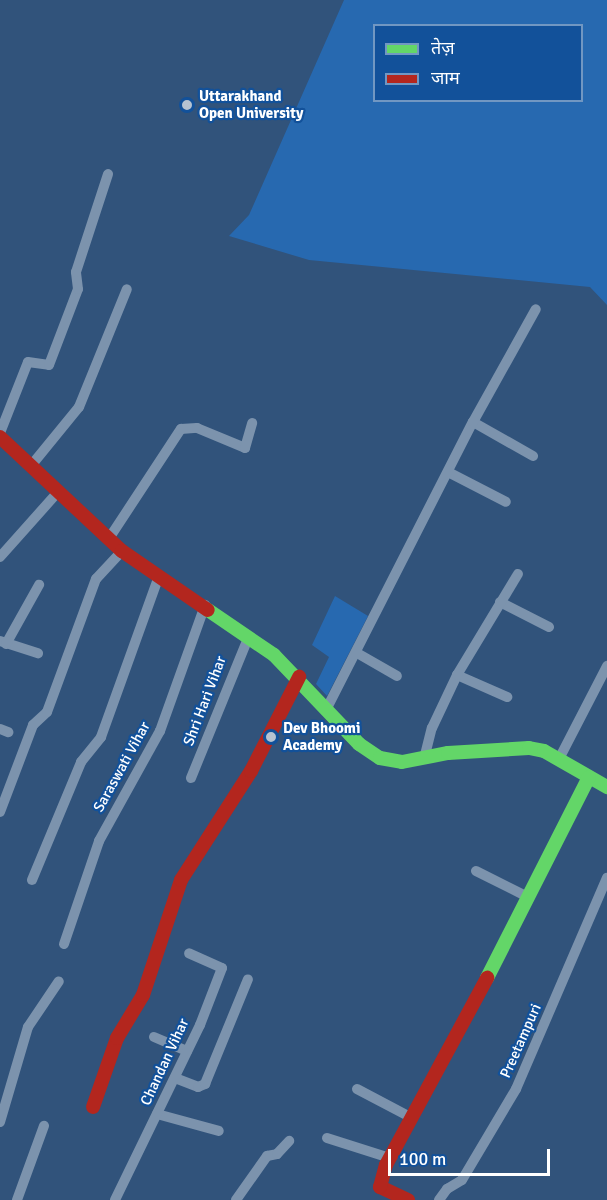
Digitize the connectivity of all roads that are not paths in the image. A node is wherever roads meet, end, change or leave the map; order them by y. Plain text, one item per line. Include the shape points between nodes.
1 (108, 174) dead end
2 (127, 289) dead end
3 (536, 309) dead end
4 (473, 422) junction
5 (252, 423) dead end
6 (0, 435) edge
7 (533, 456) dead end
8 (30, 467) junction
9 (448, 472) junction
10 (57, 493) junction
11 (506, 502) dead end
12 (108, 540) junction
13 (122, 551) junction
14 (0, 557) edge
15 (518, 574) dead end
16 (159, 576) junction
17 (39, 585) dead end
18 (500, 602) junction
19 (205, 605) junction
20 (549, 627) dead end
21 (249, 636) junction
22 (3, 643) edge
23 (38, 653) dead end
24 (357, 653) junction
25 (607, 666) edge
26 (457, 675) junction
27 (397, 676) dead end
28 (299, 677) junction
29 (507, 697) dead end
30 (327, 708) junction
31 (424, 759) junction
32 (559, 759) junction
33 (590, 777) junction
34 (191, 778) dead end
35 (607, 787) edge
36 (0, 812) edge
37 (476, 871) dead end
38 (607, 878) edge
39 (32, 880) dead end
40 (528, 897) junction
41 (64, 944) dead end
42 (189, 953) dead end
43 (248, 979) dead end
44 (58, 981) dead end
45 (154, 1037) dead end
46 (187, 1051) junction
47 (175, 1078) junction
48 (357, 1089) dead end
49 (93, 1107) dead end
50 (157, 1114) junction
51 (412, 1118) junction
52 (0, 1122) edge
53 (44, 1126) dead end
54 (219, 1131) dead end
55 (327, 1138) dead end
56 (289, 1141) dead end
57 (390, 1158) junction
58 (17, 1200) edge
59 (115, 1200) edge
60 (236, 1200) edge
61 (408, 1200) edge
62 (439, 1200) edge

1 - 6 street via 76,272 78,289 48,365 28,362
2 - 8 street via 79,407
3 - 4 street
4 - 7 street
4 - 9 street
5 - 12 street via 245,448 197,428 181,429
6 - 8 street
8 - 10 street
9 - 11 street
9 - 24 street
10 - 12 street
10 - 14 street
12 - 13 street
13 - 16 street
13 - 36 street via 96,579 47,712 33,725
15 - 18 street
16 - 19 street
16 - 39 street via 101,737 81,762
17 - 22 street
18 - 20 street
18 - 26 street
19 - 21 street
19 - 41 street, Saraswati Vihar via 160,731 99,841
21 - 28 street
21 - 34 street, Shri Hari Vihar
22 - 23 street
24 - 27 street
24 - 30 street
25 - 32 street
26 - 29 street
26 - 31 street via 432,728
28 - 30 street
28 - 49 street via 251,771 181,880 143,995 117,1038
30 - 31 street via 359,744 380,758 402,762
31 - 32 street via 448,753 529,748
32 - 33 street
33 - 35 street
33 - 40 street
37 - 40 street
38 - 62 street, Preetampuri via 516,1089 462,1180 447,1189
40 - 51 street
42 - 46 street, Chandan Vihar via 222,968
43 - 47 street via 206,1084 198,1087
44 - 52 street via 28,1027
45 - 46 street
46 - 47 street, Chandan Vihar
47 - 50 street, Chandan Vihar
48 - 51 street
50 - 54 street
50 - 59 street, Chandan Vihar
51 - 57 street
53 - 58 street
55 - 57 street
56 - 60 street via 277,1154 267,1156
57 - 61 street via 380,1187

